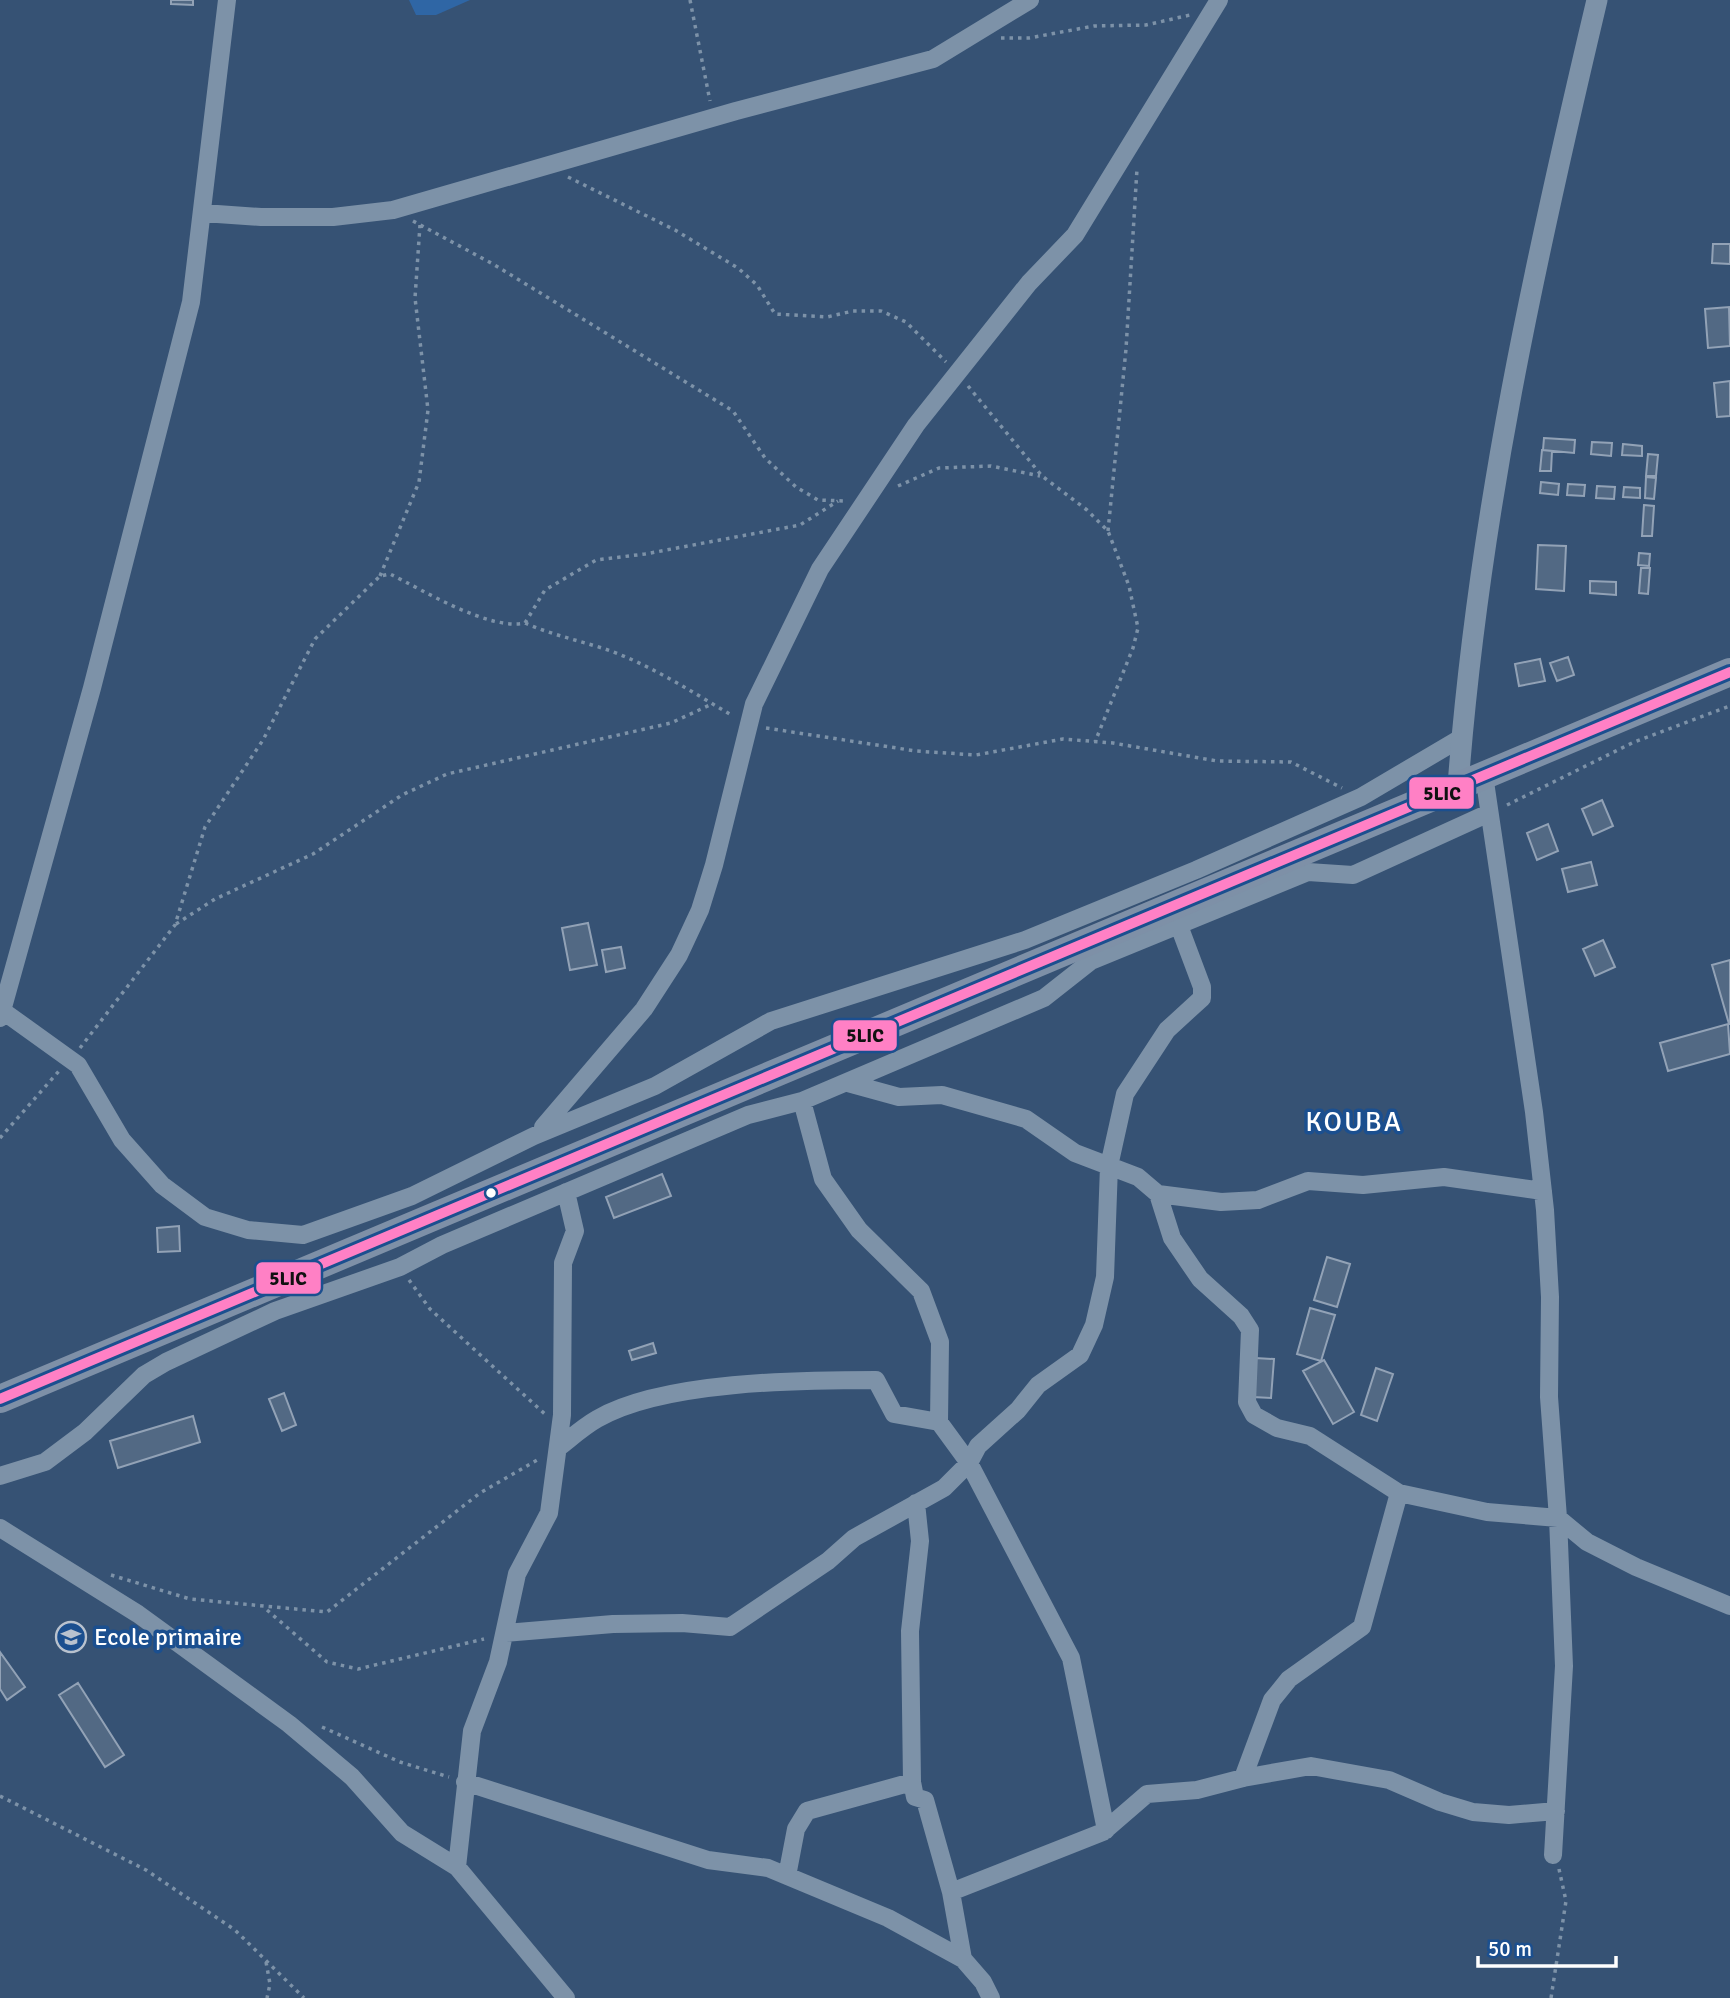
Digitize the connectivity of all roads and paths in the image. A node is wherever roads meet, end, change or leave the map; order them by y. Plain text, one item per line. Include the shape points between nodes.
1 (228, 0) edge
2 (690, 0) edge
3 (1030, 0) edge
4 (1597, 0) edge
5 (1218, 4) edge
6 (969, 38) junction
7 (713, 117) junction
8 (1140, 157) dead end
9 (393, 210) junction
10 (203, 213) junction
11 (421, 225) junction
12 (1042, 476) dead end
13 (838, 501) junction
14 (864, 502) junction
15 (1108, 531) dead end
16 (380, 576) junction
17 (525, 623) junction
18 (1730, 672) edge
19 (712, 704) junction
20 (1730, 706) edge
21 (748, 725) junction
22 (1461, 738) junction
23 (1484, 775) junction
24 (1458, 786) junction
25 (1361, 797) junction
26 (1489, 813) junction
27 (1176, 916) junction
28 (175, 925) junction
29 (1, 1012) edge
30 (70, 1059) junction
31 (848, 1083) junction
32 (802, 1101) junction
33 (534, 1136) junction
34 (0, 1138) edge
35 (1110, 1166) junction
36 (1543, 1191) junction
37 (566, 1192) junction
38 (1158, 1194) junction
39 (400, 1267) junction
40 (0, 1399) edge
41 (939, 1422) junction
42 (560, 1429) junction
43 (558, 1448) junction
44 (969, 1463) junction
45 (0, 1476) edge
46 (1399, 1493) junction
47 (916, 1503) junction
48 (1558, 1518) junction
49 (0, 1528) edge
50 (100, 1572) dead end
51 (1730, 1606) edge
52 (266, 1608) junction
53 (506, 1633) junction
54 (312, 1722) dead end
55 (1243, 1778) junction
56 (465, 1782) junction
57 (912, 1782) junction
58 (0, 1796) edge
59 (1556, 1811) junction
60 (1106, 1830) junction
61 (1553, 1855) joint
62 (457, 1867) junction
63 (787, 1876) junction
64 (950, 1892) junction
65 (963, 1959) junction
66 (266, 1960) junction
67 (267, 1998) edge
68 (304, 1998) edge
69 (566, 1998) edge
70 (991, 1998) edge
71 (1551, 1998) edge

1 - 10 street
2 - 7 path
3 - 6 street
4 - 22 street via 1501,434
5 - 6 path via 1146,25 1094,26 1029,38
5 - 14 street via 1075,234 1029,283 925,415
6 - 7 street via 933,59
7 - 9 street
8 - 15 path
9 - 10 street via 333,217
9 - 11 path
10 - 29 street via 190,308 92,688
11 - 13 path via 733,411 765,458 796,487 818,500
11 - 16 path via 415,298 428,410 419,482
12 - 14 path via 991,466 939,468
13 - 14 path
13 - 17 path via 800,525 596,560 545,590
14 - 21 street via 820,569
16 - 17 path via 390,574 466,610 513,626
16 - 28 path via 315,639 263,740 205,827
17 - 19 path via 604,649
18 - 23 highway
19 - 21 path
19 - 28 path via 671,723 447,774 402,795 313,854 215,900
20 - 26 path via 1634,742
21 - 25 path via 976,755 1063,739 1217,761 1292,762
21 - 33 street via 704,899 679,955 644,1009 557,1115
22 - 24 street
22 - 25 street
23 - 24 highway
23 - 26 street
24 - 27 highway
25 - 33 street via 1025,940 772,1021 655,1086
26 - 27 street via 1353,874 1308,872
26 - 36 street
27 - 31 street via 1091,961 1044,998
27 - 35 street via 1202,998 1167,1030 1125,1094
27 - 40 highway
28 - 30 path
29 - 30 street
30 - 33 street via 122,1140 162,1185 205,1217 248,1230 303,1235 412,1196
30 - 34 path
31 - 32 street
31 - 35 street via 899,1097 942,1095 1026,1119 1075,1153
32 - 37 street via 748,1115
32 - 41 street via 823,1179 859,1230 921,1291 940,1342
35 - 38 street via 1138,1177
35 - 44 street via 1105,1278 1094,1325 1080,1355 1038,1385 978,1446
36 - 38 street via 1444,1177 1363,1185 1308,1181 1258,1200 1221,1202
36 - 48 street
37 - 39 street
37 - 42 street via 575,1231 563,1263
38 - 46 street via 1172,1238 1200,1279 1250,1330 1247,1402 1254,1415 1277,1428 1310,1436
39 - 42 path via 430,1309
39 - 45 street via 275,1311 166,1362 45,1462
41 - 43 street via 894,1414 876,1380 808,1380 708,1389 646,1401 598,1418
41 - 44 street
42 - 43 street
43 - 52 path via 480,1493 327,1612
43 - 53 street via 549,1513 510,1593
44 - 47 street via 944,1488
44 - 60 street via 1071,1658
46 - 48 street via 1487,1512
46 - 55 street via 1362,1627 1289,1679 1272,1700
47 - 53 street via 854,1538 730,1627 613,1624
47 - 57 street via 920,1541 910,1630
48 - 51 street via 1587,1542
48 - 59 street via 1564,1666
49 - 62 street via 138,1614 289,1724 352,1777 401,1833
50 - 52 path via 190,1599
52 - 53 path via 327,1662 358,1669
53 - 56 street via 472,1731
54 - 56 path via 400,1762
55 - 59 street via 1311,1766 1389,1780 1474,1812
55 - 60 street via 1197,1790 1147,1794
56 - 62 street
56 - 63 street via 708,1860 768,1868
57 - 63 street via 807,1811 796,1829
57 - 64 street via 915,1797 925,1800
58 - 66 path via 146,1870 235,1930
59 - 61 street
60 - 64 street
61 - 71 path via 1564,1881 1566,1901
62 - 69 street
63 - 65 street via 888,1917
64 - 65 street
65 - 70 street
66 - 67 path
66 - 68 path

